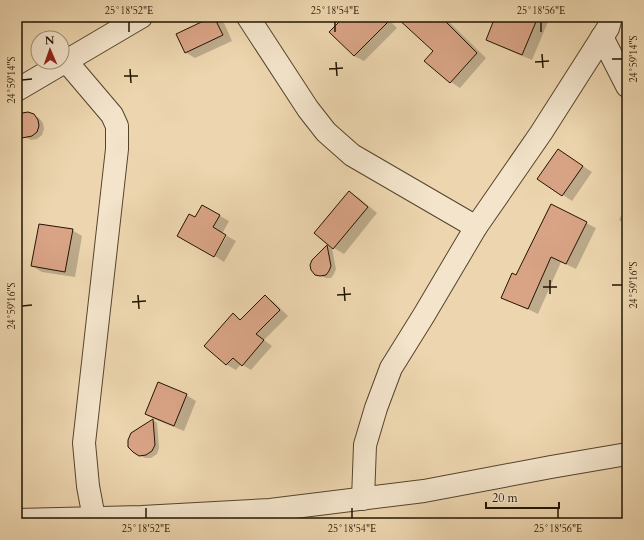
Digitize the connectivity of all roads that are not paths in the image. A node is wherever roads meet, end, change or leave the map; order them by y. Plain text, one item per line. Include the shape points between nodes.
1 (141, 17) edge
2 (248, 17) edge
3 (611, 17) edge
4 (602, 37) junction
5 (70, 60) edge
6 (70, 66) edge
7 (53, 70) edge
8 (627, 86) edge
9 (17, 90) edge
10 (476, 227) junction
11 (627, 454) edge
12 (363, 499) junction
13 (94, 518) junction
14 (17, 520) edge
15 (141, 520) edge

1 - 5 street
2 - 10 street via 326,132 352,155
3 - 4 street
4 - 8 street
4 - 10 street
6 - 13 street via 112,115 117,126 118,149 84,443
7 - 9 street
10 - 12 street via 391,368 365,445
11 - 12 street via 424,491
12 - 15 street via 270,510
13 - 14 street
13 - 15 street

